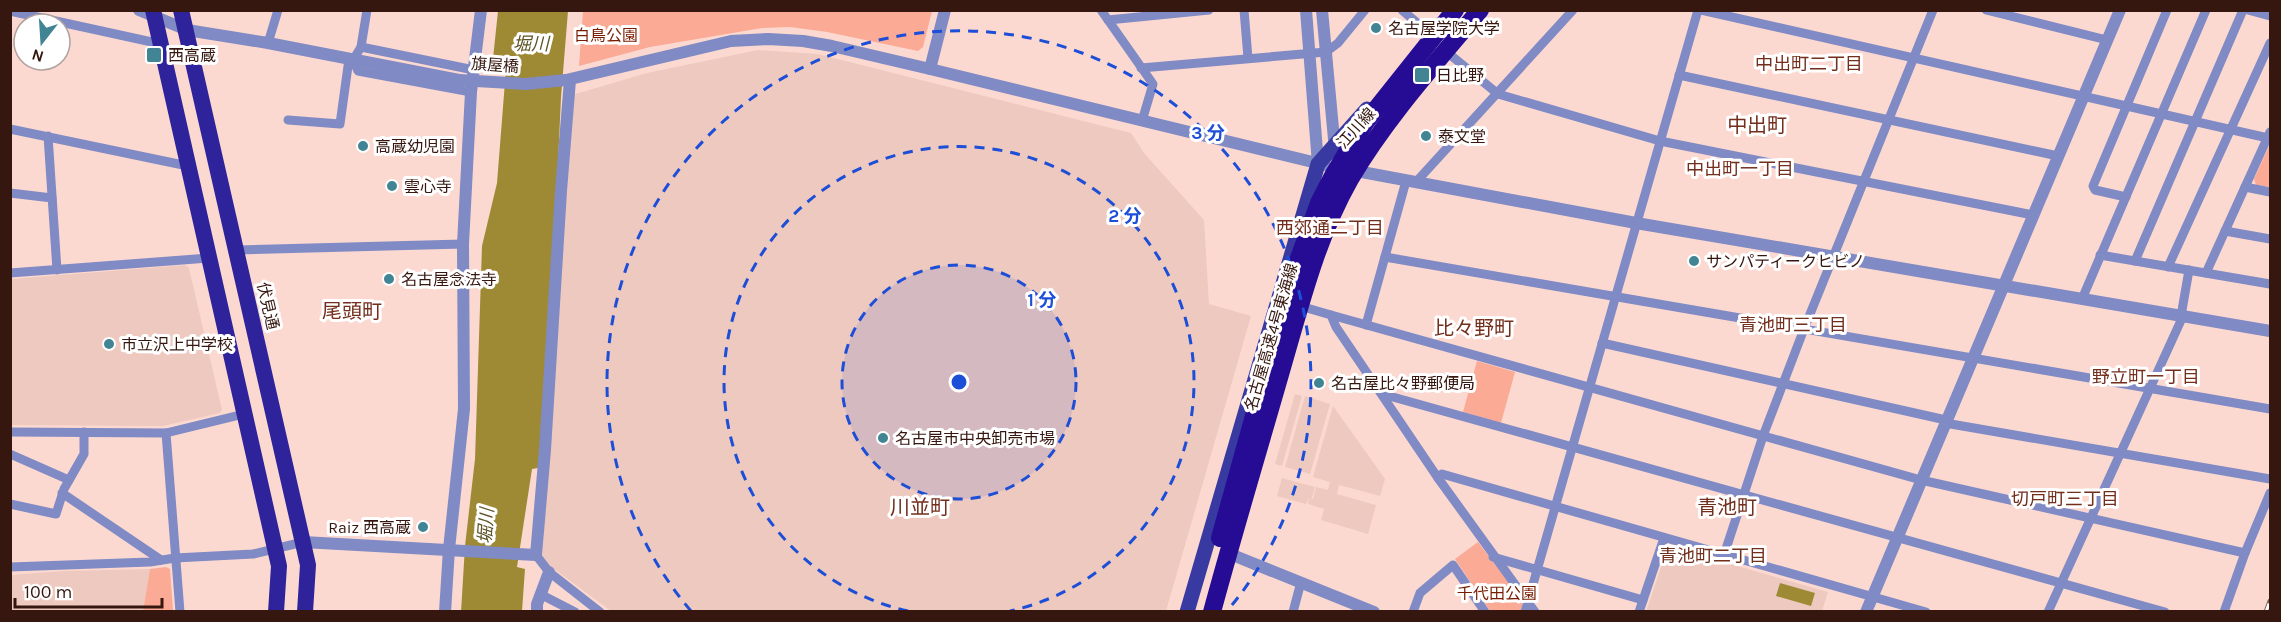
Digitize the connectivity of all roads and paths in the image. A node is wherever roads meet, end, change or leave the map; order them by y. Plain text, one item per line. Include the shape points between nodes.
1 (182, 10) edge
2 (278, 10) edge
3 (367, 10) edge
4 (481, 10) edge
5 (945, 10) edge
6 (1101, 10) edge
7 (1209, 10) edge
8 (1244, 10) edge
9 (1306, 10) edge
10 (1322, 10) edge
11 (1365, 10) edge
12 (1402, 10) edge
13 (1453, 10) edge
14 (1480, 10) edge
15 (1485, 10) edge
16 (1573, 10) edge
17 (1700, 10) edge
18 (1933, 10) edge
19 (1986, 10) edge
20 (2120, 10) edge
21 (2168, 10) edge
22 (2206, 10) edge
23 (2243, 10) edge
24 (2248, 10) edge
25 (10, 12) edge
26 (149, 12) edge
27 (2271, 16) edge
28 (1108, 20) junction
29 (187, 30) junction
30 (1430, 34) junction
31 (2108, 40) junction
32 (268, 43) junction
33 (2271, 43) edge
34 (160, 44) junction
35 (361, 47) junction
36 (1326, 52) junction
37 (1310, 53) junction
38 (1448, 53) junction
39 (1248, 58) junction
40 (1913, 59) junction
41 (353, 63) junction
42 (1141, 68) junction
43 (474, 69) junction
44 (930, 69) junction
45 (1679, 75) junction
46 (568, 80) junction
47 (471, 92) junction
48 (1498, 94) junction
49 (2083, 98) junction
50 (2126, 107) junction
51 (2161, 115) junction
52 (288, 120) dead end
53 (1888, 120) junction
54 (1142, 121) junction
55 (2195, 122) junction
56 (10, 129) edge
57 (2230, 130) junction
58 (2269, 135) edge
59 (48, 136) junction
60 (1660, 141) junction
61 (1334, 147) junction
62 (2058, 156) junction
63 (1318, 164) junction
64 (188, 166) junction
65 (1343, 169) junction
66 (1411, 182) junction
67 (1862, 182) junction
68 (2246, 187) junction
69 (2271, 192) edge
70 (10, 193) edge
71 (2126, 196) junction
72 (52, 198) junction
73 (2033, 214) junction
74 (1636, 223) junction
75 (2225, 231) junction
76 (2271, 239) edge
77 (463, 244) junction
78 (237, 250) junction
79 (2100, 255) junction
80 (1832, 256) junction
81 (1385, 257) junction
82 (209, 258) junction
83 (2135, 261) junction
84 (2168, 267) junction
85 (57, 270) junction
86 (2189, 270) junction
87 (10, 273) edge
88 (2206, 273) junction
89 (2271, 284) edge
90 (2003, 286) junction
91 (1616, 297) junction
92 (2082, 299) junction
93 (1300, 306) junction
94 (1331, 315) junction
95 (2182, 316) junction
96 (1366, 325) junction
97 (1804, 329) junction
98 (2271, 331) edge
99 (1602, 343) junction
100 (1972, 358) junction
101 (1783, 383) junction
102 (1590, 387) junction
103 (2150, 389) junction
104 (1382, 394) junction
105 (2271, 409) edge
106 (244, 414) junction
107 (1946, 421) junction
108 (10, 432) edge
109 (84, 432) junction
110 (166, 432) junction
111 (1763, 436) junction
112 (1573, 447) junction
113 (2121, 452) junction
114 (10, 454) edge
115 (1438, 478) junction
116 (2271, 479) edge
117 (69, 480) junction
118 (1921, 480) junction
119 (62, 493) junction
120 (2271, 493) edge
121 (1744, 495) junction
122 (10, 504) edge
123 (1556, 508) junction
124 (2091, 518) junction
125 (1664, 538) junction
126 (1897, 538) junction
127 (303, 542) junction
128 (275, 549) junction
129 (453, 549) junction
130 (2245, 553) junction
131 (534, 555) junction
132 (1235, 555) junction
133 (1724, 555) junction
134 (1493, 557) junction
135 (175, 558) junction
136 (161, 560) junction
137 (10, 567) edge
138 (1538, 571) junction
139 (549, 572) junction
140 (1301, 582) junction
141 (2061, 584) junction
142 (540, 594) junction
143 (1872, 597) junction
144 (1643, 600) junction
145 (1527, 607) edge
146 (180, 612) edge
147 (276, 612) edge
148 (305, 612) edge
149 (445, 612) edge
150 (537, 612) edge
151 (575, 612) edge
152 (600, 612) edge
153 (1187, 612) edge
154 (1199, 612) edge
155 (1212, 612) edge
156 (1219, 612) edge
157 (1293, 612) edge
158 (1374, 612) edge
159 (1413, 612) edge
160 (1485, 612) edge
161 (1535, 612) edge
162 (1639, 612) edge
163 (1866, 612) edge
164 (1926, 612) edge
165 (2048, 612) edge
166 (2165, 612) edge
167 (2224, 612) edge

1 - 29 highway, 伏見通
2 - 32 street
3 - 35 street
4 - 43 street
5 - 44 street
6 - 28 street
7 - 28 street
8 - 39 street
9 - 37 street
10 - 36 street
11 - 36 street
12 - 30 street
13 - 30 main road, 江川線
13 - 154 highway, 名古屋高速4号東海線, bridge via 1365,123 1319,203 1294,272
14 - 155 highway, 名古屋高速4号東海線, bridge via 1386,124 1334,210 1308,276
15 - 38 main road, 江川線
16 - 48 street
17 - 40 street
17 - 45 street
18 - 40 street
19 - 31 street
20 - 31 street
21 - 50 street
22 - 51 street
23 - 55 street
24 - 27 street
25 - 34 street
26 - 29 street, 旗屋橋
26 - 34 highway
28 - 42 street
29 - 32 street, 旗屋橋
29 - 78 highway, 伏見通
30 - 61 main road, 江川線
31 - 49 street
32 - 41 street, 旗屋橋
33 - 57 street
34 - 64 highway
35 - 41 street
35 - 43 street
36 - 37 street
36 - 61 street
37 - 39 street
37 - 63 street
38 - 48 street
38 - 65 main road, 江川線
39 - 42 street
40 - 49 street
40 - 53 street
41 - 46 street, 旗屋橋, bridge via 459,80 526,84
41 - 47 street
41 - 52 street via 340,124
42 - 54 street via 1153,84
43 - 47 street
44 - 46 street, 旗屋橋 via 832,46 768,39 699,47
44 - 54 street, 旗屋橋
45 - 53 street
45 - 60 street
46 - 131 street via 545,450
47 - 77 street
48 - 60 street
48 - 66 street
49 - 50 street
49 - 62 street
50 - 51 street
50 - 71 street via 2093,186 2095,190
51 - 55 street
51 - 71 street
53 - 62 street
53 - 67 street
54 - 63 street, 旗屋橋
55 - 57 street
55 - 83 street
56 - 59 street
57 - 58 street
57 - 84 street
58 - 68 street
59 - 64 street
59 - 72 street
60 - 67 street
60 - 74 street
61 - 63 main road, 江川線
61 - 65 street
62 - 73 street
63 - 65 street, 旗屋橋
63 - 153 main road, 江川線
64 - 82 highway
65 - 66 street, 旗屋橋
65 - 93 main road, 江川線
66 - 74 street, 旗屋橋
66 - 81 street
67 - 73 street
67 - 80 street
68 - 69 street
68 - 75 street
70 - 72 street
71 - 79 street
72 - 85 street
73 - 90 street
74 - 80 street, 旗屋橋
74 - 91 street
75 - 76 street
75 - 88 street
77 - 78 street
77 - 129 street via 464,409
78 - 127 highway, 伏見通
79 - 83 street
79 - 92 street
80 - 90 street, 旗屋橋
80 - 97 street
81 - 91 street
81 - 96 street
82 - 85 street
82 - 106 highway
83 - 84 street
84 - 86 street
85 - 87 street
86 - 88 street
86 - 95 street
88 - 89 street
90 - 92 street, 旗屋橋
90 - 100 street
91 - 97 street
91 - 99 street
92 - 95 street, 旗屋橋
93 - 94 street
93 - 132 main road, 江川線
94 - 96 street
94 - 104 street
95 - 98 street, 旗屋橋
95 - 103 street
96 - 102 street
97 - 100 street
97 - 101 street
99 - 101 street
99 - 102 street
100 - 103 street
100 - 107 street
101 - 107 street
101 - 111 street
102 - 111 street
102 - 112 street
103 - 105 street
103 - 113 street
104 - 112 street
104 - 115 street
106 - 110 street
106 - 128 highway
107 - 113 street
107 - 118 street
108 - 109 street
109 - 110 street
109 - 117 street via 84,454
110 - 135 street
111 - 118 street
111 - 121 street
112 - 121 street
112 - 123 street
113 - 116 street
113 - 124 street
114 - 117 street
115 - 123 street via 1442,474
115 - 134 street
117 - 119 street
118 - 124 street
118 - 126 street
119 - 122 street via 56,514
119 - 136 street
120 - 130 street
121 - 126 street
121 - 133 street
123 - 125 street
123 - 138 street
124 - 130 street
124 - 141 street
125 - 133 street
125 - 144 street
126 - 141 street
126 - 143 street
127 - 128 street
127 - 129 street
127 - 148 highway, 伏見通 via 308,565
128 - 135 street via 253,554
128 - 147 highway via 279,566
129 - 131 street
129 - 149 street
130 - 167 street
131 - 139 street
132 - 140 street
132 - 156 main road, 江川線
133 - 143 street
134 - 138 street
134 - 145 street
135 - 136 street
135 - 146 street
136 - 137 street
138 - 144 street
138 - 145 street
139 - 142 street
139 - 152 street
140 - 157 street
140 - 158 street
141 - 165 street
141 - 166 street
142 - 150 street
142 - 151 street
143 - 163 street
143 - 164 street
144 - 162 street
145 - 161 street
159 - 160 street via 1420,593 1454,565

